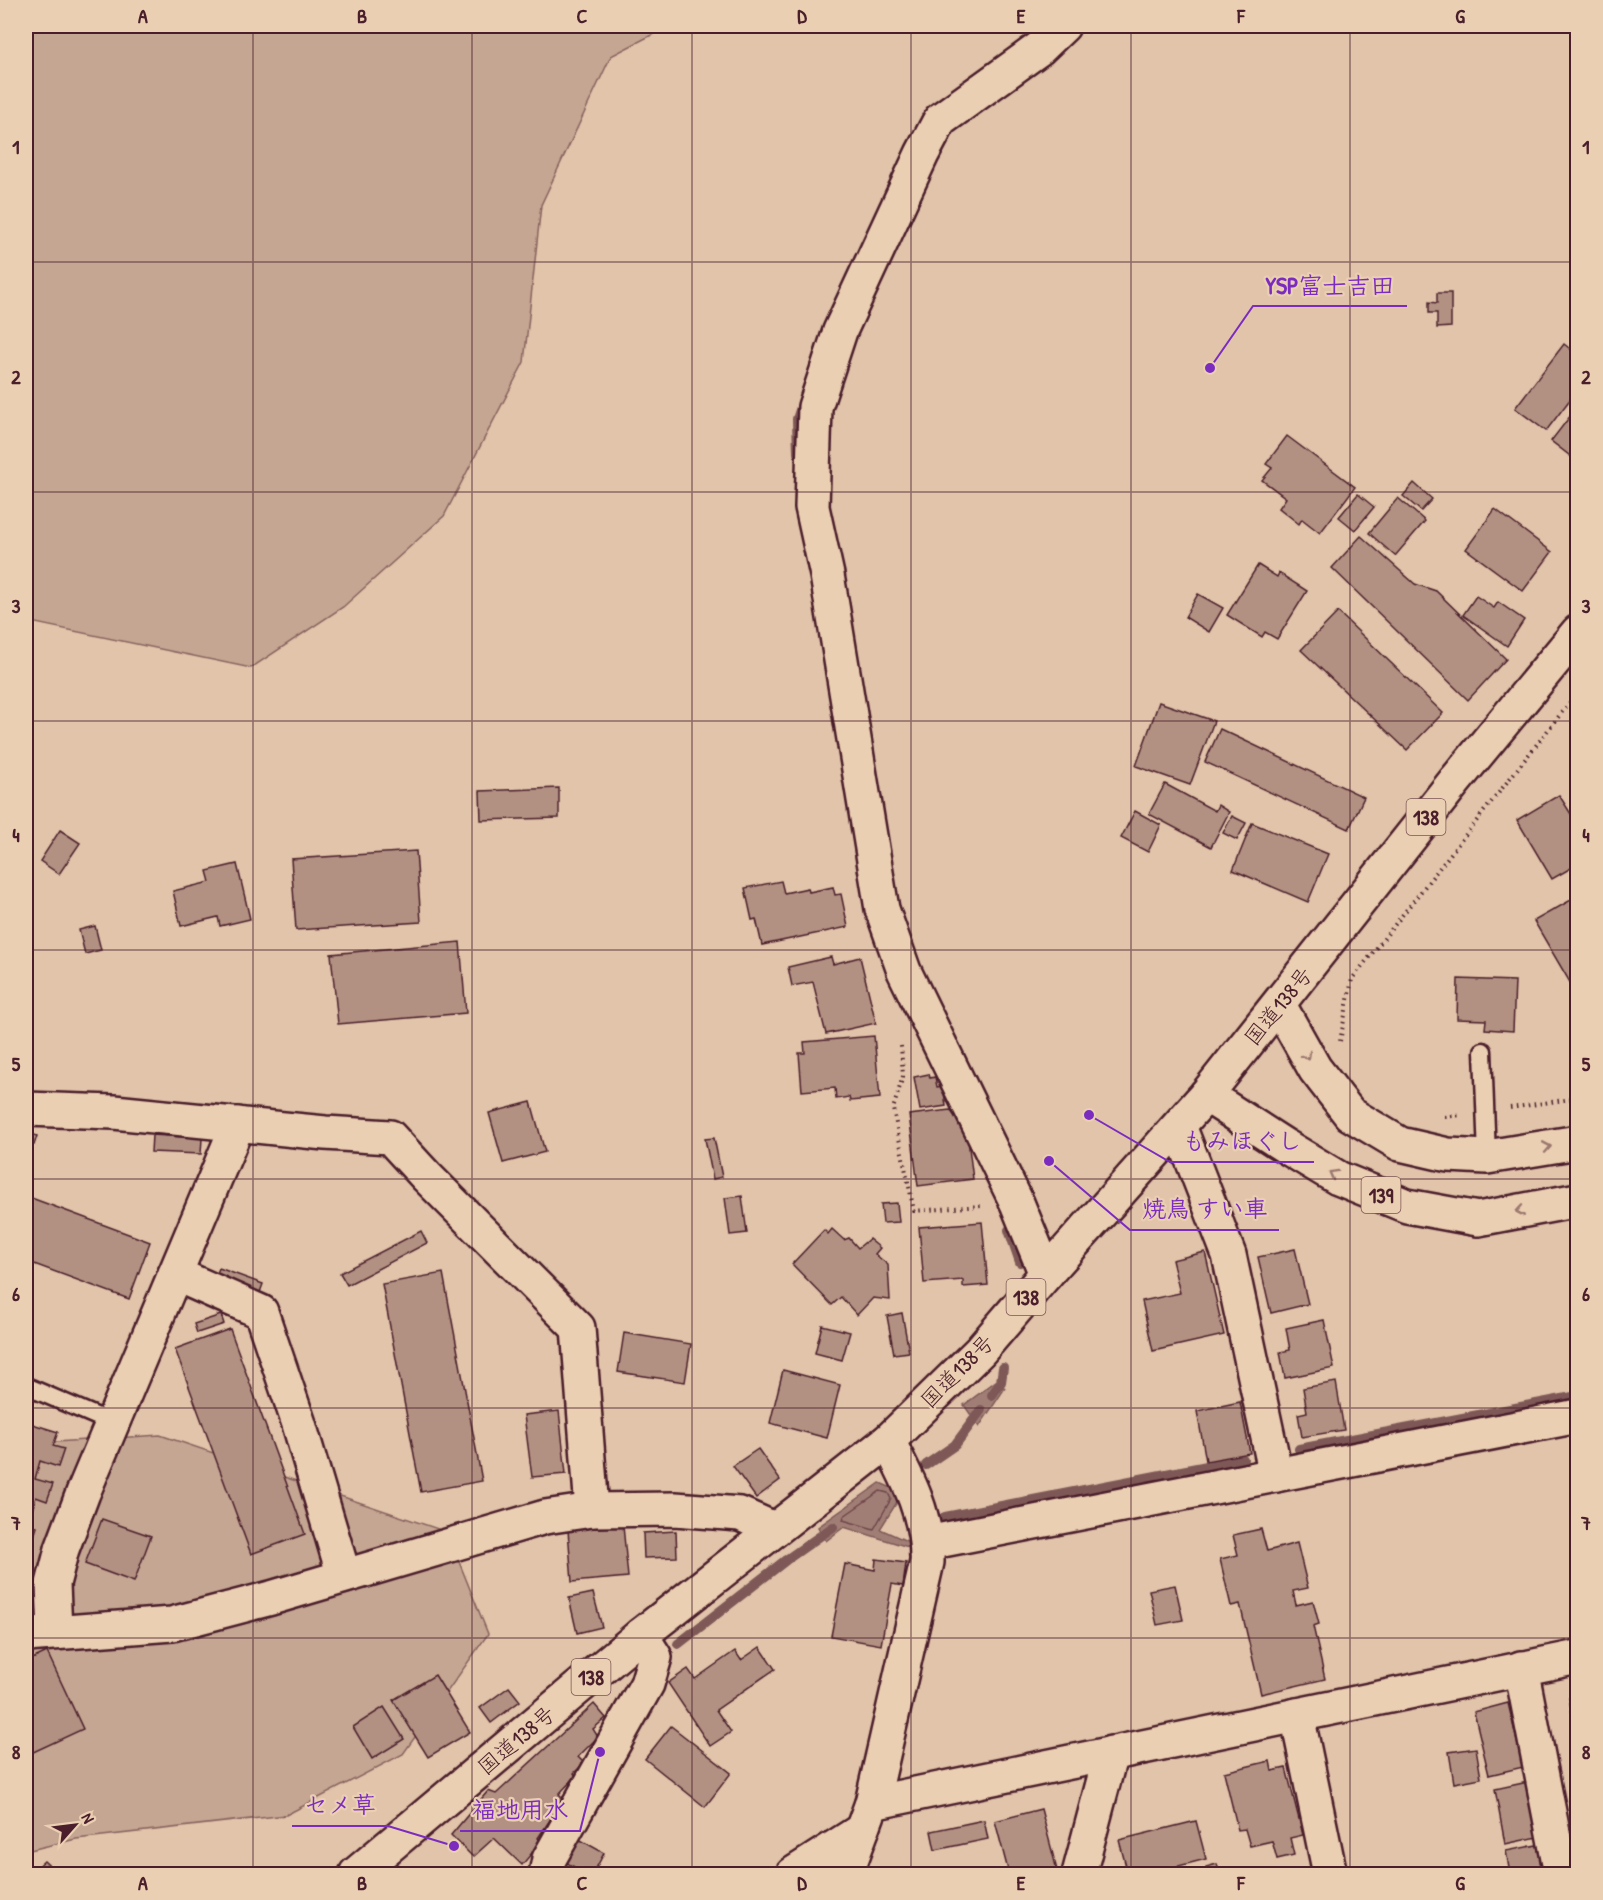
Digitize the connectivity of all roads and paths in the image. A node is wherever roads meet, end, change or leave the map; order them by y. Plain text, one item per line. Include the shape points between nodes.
1 (1063, 26) edge
2 (1578, 633) edge
3 (1578, 692) edge
4 (1279, 1005) junction
5 (900, 1043) dead end
6 (1339, 1049) dead end
7 (1483, 1051) dead end
8 (1206, 1095) junction
9 (1578, 1098) edge
10 (26, 1109) edge
11 (1485, 1111) junction
12 (1444, 1117) dead end
13 (237, 1125) junction
14 (1179, 1126) junction
15 (1578, 1142) edge
16 (1487, 1157) junction
17 (1578, 1200) edge
18 (1017, 1203) junction
19 (175, 1274) junction
20 (1046, 1274) junction
21 (26, 1386) edge
22 (1578, 1416) edge
23 (112, 1423) junction
24 (888, 1441) junction
25 (1275, 1475) junction
26 (592, 1510) junction
27 (774, 1529) junction
28 (927, 1543) junction
29 (344, 1576) junction
30 (40, 1633) edge
31 (641, 1635) junction
32 (1578, 1657) edge
33 (1521, 1668) junction
34 (1297, 1715) junction
35 (1111, 1753) junction
36 (867, 1816) junction
37 (356, 1875) edge
38 (546, 1875) edge
39 (793, 1875) edge
40 (846, 1875) edge
41 (1079, 1875) edge
42 (1330, 1875) edge
43 (1561, 1875) edge

1 - 18 main road via 1040,48 940,120 840,330 815,407 812,507 827,575 882,909 904,971
2 - 4 main road, 国道138号 / 138 via 1455,781
3 - 6 path via 1352,979
4 - 8 main road, 国道138号 / 138
4 -> 16 main road, 139 via 1315,1069 1350,1113 1400,1144 1448,1155
5 - 18 path via 903,1077 893,1109 914,1211
7 - 11 lane
8 - 14 main road, 国道138号 / 138
17 -> 8 main road, 139 via 1478,1219 1407,1206 1338,1178
9 - 11 path
10 - 13 main road via 114,1112
11 - 12 path
11 - 16 lane
13 - 19 main road
13 - 26 main road via 390,1137 578,1328
14 - 20 main road, 国道138号 / 138
14 - 25 main road via 1229,1255
16 -> 15 main road, 139
18 - 20 main road
19 - 23 main road
19 - 29 main road via 261,1312
20 - 24 main road, 国道138号 / 138 via 980,1350
21 - 23 lane
22 - 25 main road
23 - 30 main road via 62,1549
24 - 27 main road, 国道138号 / 138
24 - 28 main road via 913,1490
25 - 28 main road
26 - 27 main road via 675,1509 740,1514
26 - 29 main road via 545,1517
27 - 31 main road, 国道138号 / 138
28 - 36 main road via 927,1562
29 - 30 main road via 172,1624
31 - 37 main road, 国道138号 / 138
31 - 38 main road via 655,1657 647,1684 549,1859
32 - 33 main road
33 - 34 main road
33 - 43 main road
34 - 35 main road
34 - 42 main road
35 - 36 main road
35 - 41 main road
36 - 39 main road
36 - 40 main road

